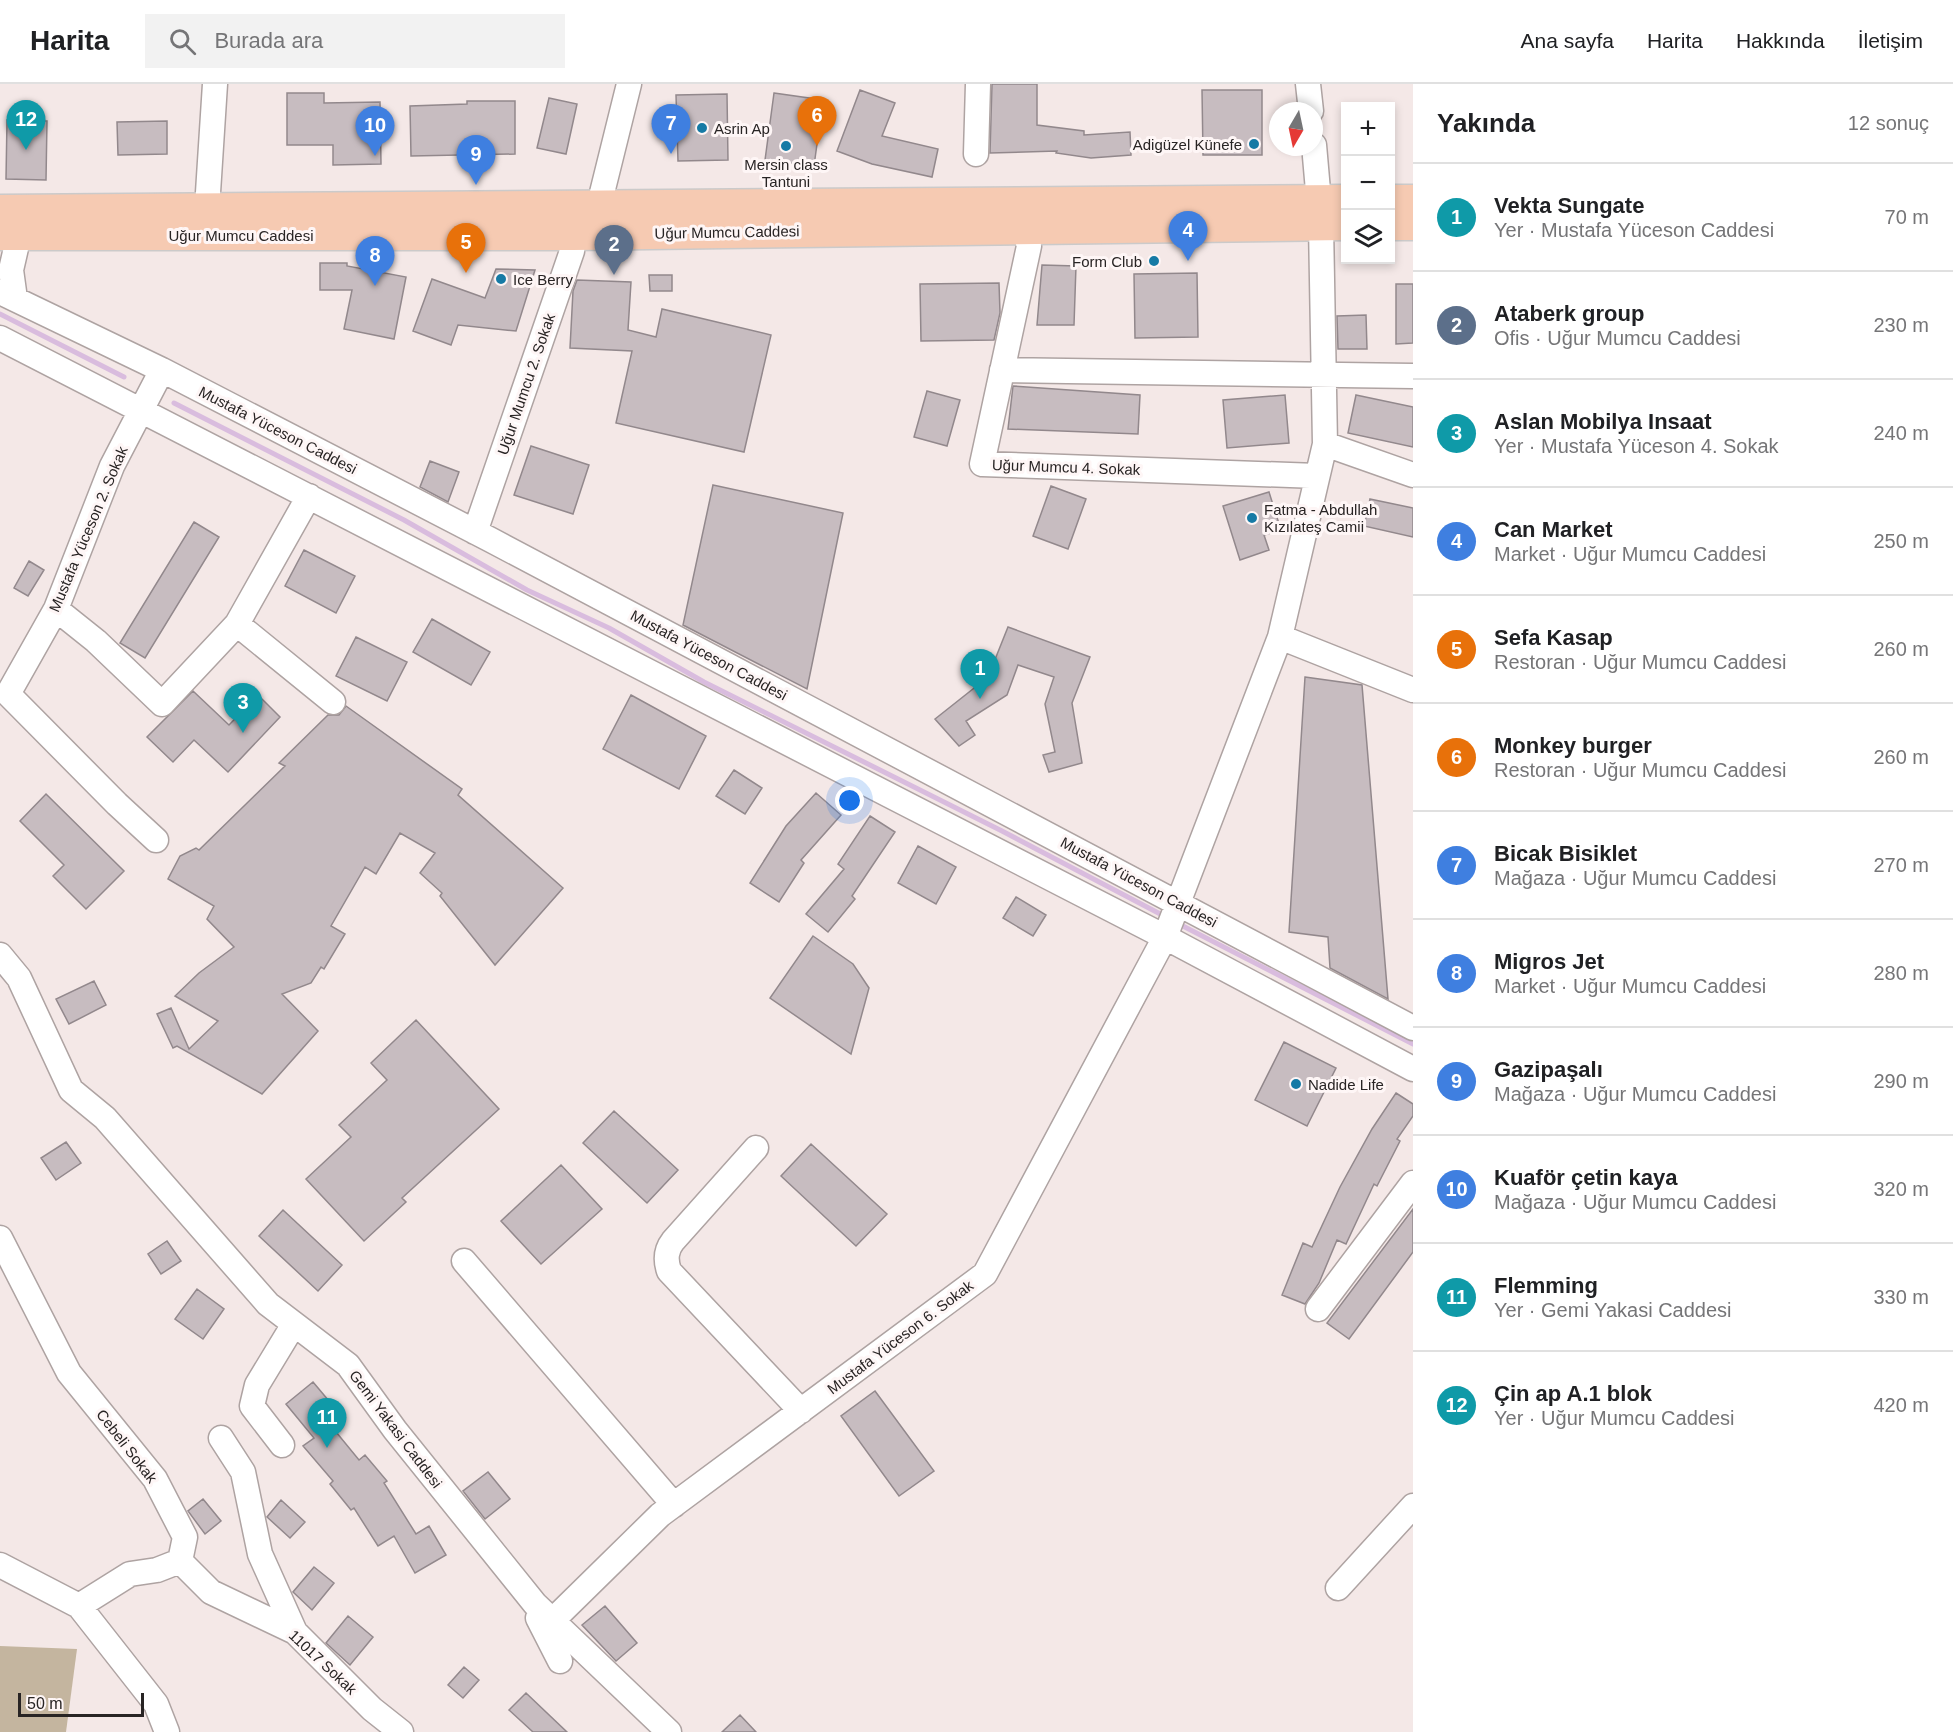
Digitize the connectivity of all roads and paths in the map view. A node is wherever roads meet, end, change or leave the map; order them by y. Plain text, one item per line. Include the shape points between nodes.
1 (215, 84) edge
2 (629, 84) edge
3 (978, 84) edge
4 (1308, 84) edge
5 (1310, 102) edge
6 (976, 154) dead end
7 (1317, 156) edge
8 (1395, 200) edge
9 (1413, 200) edge
10 (599, 206) junction
11 (207, 208) junction
12 (0, 210) edge
13 (1333, 213) edge
14 (1395, 225) edge
15 (1413, 225) edge
16 (1024, 228) junction
17 (574, 235) junction
18 (9, 236) edge
19 (8, 296) edge
20 (0, 338) edge
21 (162, 370) junction
22 (1002, 370) junction
23 (1324, 376) junction
24 (1413, 376) edge
25 (140, 410) junction
26 (1325, 444) junction
27 (1413, 475) edge
28 (1317, 476) junction
29 (309, 496) junction
30 (475, 532) junction
31 (56, 609) junction
32 (237, 624) junction
33 (1280, 637) junction
34 (1413, 690) edge
35 (333, 702) dead end
36 (156, 840) dead end
37 (1171, 920) junction
38 (0, 955) edge
39 (1413, 1028) edge
40 (1413, 1069) edge
41 (756, 1148) dead end
42 (1413, 1183) edge
43 (0, 1238) edge
44 (464, 1261) dead end
45 (1318, 1309) dead end
46 (294, 1324) junction
47 (801, 1411) junction
48 (221, 1438) dead end
49 (282, 1445) dead end
50 (674, 1504) junction
51 (1413, 1506) edge
52 (180, 1561) junction
53 (3, 1572) edge
54 (1338, 1588) dead end
55 (535, 1604) junction
56 (79, 1606) junction
57 (551, 1622) junction
58 (295, 1632) junction
59 (560, 1661) dead end
60 (167, 1732) edge
61 (401, 1732) edge
62 (669, 1732) edge

1 - 11 street
2 - 10 street
3 - 6 street
4 - 5 street
7 - 13 street, Mustafa Yüceson 6. Sokak
8 - 9 main road
10 - 11 main road, Uğur Mumcu Caddesi
10 - 13 main road, Uğur Mumcu Caddesi
11 - 12 main road, Uğur Mumcu Caddesi
13 - 16 main road, Uğur Mumcu Caddesi
13 - 23 street, Mustafa Yüceson 6. Sokak
14 - 15 main road
16 - 17 main road, Uğur Mumcu Caddesi
16 - 22 street, Uğur Mumcu 4. Sokak via 1029,246
17 - 18 main road, Uğur Mumcu Caddesi
17 - 30 street, Uğur Mumcu 2. Sokak
18 - 19 street
19 - 21 street, Mustafa Yüceson Caddesi
20 - 25 street, Mustafa Yüceson Caddesi
21 - 25 street, Mustafa Yüceson 2. Sokak
21 - 30 street, Mustafa Yüceson Caddesi
22 - 23 street
22 - 28 street, Uğur Mumcu 4. Sokak via 982,464
23 - 24 street
23 - 26 street, Mustafa Yüceson 6. Sokak
25 - 29 street, Mustafa Yüceson Caddesi
25 - 31 street, Mustafa Yüceson 2. Sokak via 112,466
26 - 27 street
26 - 28 street, Mustafa Yüceson 6. Sokak
28 - 33 street, Mustafa Yüceson 6. Sokak
29 - 32 street
29 - 37 street, Mustafa Yüceson Caddesi
30 - 37 street, Mustafa Yüceson Caddesi
31 - 32 street via 162,704
31 - 36 street, Mustafa Yüceson 2. Sokak via 8,694
32 - 35 street
33 - 34 street
33 - 37 street, Mustafa Yüceson 6. Sokak
37 - 39 street, Mustafa Yüceson Caddesi via 1274,956
37 - 40 street, Mustafa Yüceson Caddesi
37 - 47 street, Mustafa Yüceson 6. Sokak via 985,1274
38 - 46 street, Gemi Yakasi Caddesi via 19,978 71,1090 105,1118 268,1304
41 - 47 street via 673,1241 667,1252 667,1265
42 - 45 street
43 - 52 street, Cebeli Sokak via 69,1373 155,1479 185,1537
44 - 50 street
46 - 49 street via 257,1385 252,1406
46 - 55 street, Gemi Yakasi Caddesi via 348,1365 395,1430
47 - 50 street, Mustafa Yüceson 6. Sokak
48 - 58 street via 243,1472 260,1554
50 - 57 street, Mustafa Yüceson 6. Sokak
51 - 54 street
52 - 56 street via 130,1574
52 - 58 street, 11017 Sokak via 211,1592
53 - 56 street
55 - 57 street, Gemi Yakasi Caddesi
55 - 59 street via 535,1613
56 - 60 street via 156,1704
57 - 62 street, Gemi Yakasi Caddesi
58 - 61 street, 11017 Sokak via 372,1709

